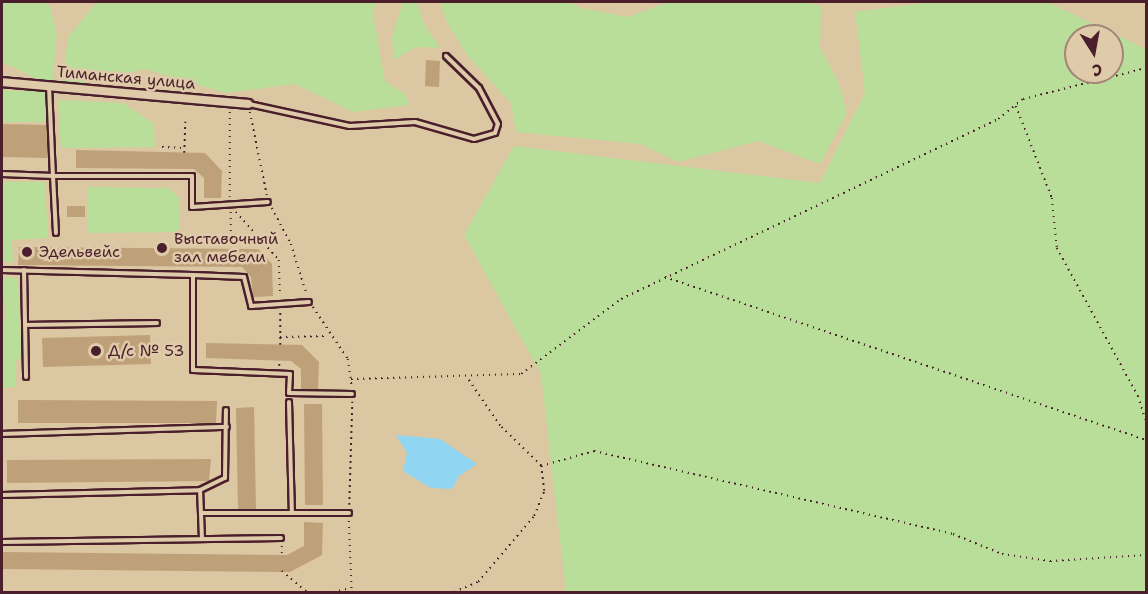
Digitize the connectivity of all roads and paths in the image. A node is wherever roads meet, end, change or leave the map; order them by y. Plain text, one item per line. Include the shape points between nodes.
1 (446, 56) dead end
2 (1146, 68) edge
3 (2, 82) edge
4 (49, 86) junction
5 (248, 104) junction
6 (1015, 105) junction
7 (185, 122) dead end
8 (162, 147) dead end
9 (184, 148) junction
10 (184, 153) dead end
11 (2, 174) edge
12 (53, 176) junction
13 (268, 201) junction
14 (230, 205) junction
15 (56, 233) dead end
16 (231, 242) junction
17 (263, 242) dead end
18 (231, 248) dead end
19 (2, 270) edge
20 (24, 270) junction
21 (193, 276) junction
22 (665, 276) junction
23 (309, 302) junction
24 (281, 304) junction
25 (157, 323) dead end
26 (25, 325) junction
27 (324, 336) dead end
28 (279, 337) junction
29 (279, 345) dead end
30 (26, 377) dead end
31 (467, 377) junction
32 (351, 379) junction
33 (352, 394) junction
34 (289, 402) dead end
35 (226, 410) dead end
36 (1146, 420) edge
37 (227, 427) junction
38 (2, 434) edge
39 (1146, 440) edge
40 (541, 466) junction
41 (200, 490) junction
42 (2, 495) edge
43 (201, 513) junction
44 (292, 513) junction
45 (349, 513) junction
46 (202, 538) junction
47 (282, 538) joint
48 (2, 542) edge
49 (282, 554) dead end
50 (1146, 555) edge
51 (282, 571) dead end
52 (351, 588) junction
53 (307, 592) edge
54 (333, 592) edge
55 (352, 592) edge
56 (454, 592) edge

1 - 5 lane via 479,88 498,124 495,133 474,139 415,122 350,126
2 - 6 path via 1023,99
3 - 4 street, Тиманская улица
4 - 5 street, Тиманская улица
4 - 12 lane
5 - 13 path
6 - 22 path via 998,119
6 - 36 path via 1052,198 1057,248 1138,396
7 - 9 path
8 - 9 path
9 - 10 path
11 - 12 lane
12 - 14 lane via 192,176 192,207
12 - 15 lane
13 - 14 lane
13 - 23 path via 291,244
14 - 16 path
16 - 17 path
16 - 18 path
19 - 20 lane
20 - 21 lane
20 - 26 lane
21 - 24 lane via 244,278 250,306
21 - 33 lane via 193,370 290,374 289,393
22 - 31 path via 621,299 521,374
22 - 39 path
23 - 24 lane
23 - 32 path via 348,359
24 - 28 path
25 - 26 lane
26 - 30 lane
27 - 28 path
28 - 29 path
31 - 32 path
31 - 40 path via 500,426
32 - 33 path
33 - 45 path
34 - 44 lane
35 - 37 lane
37 - 38 lane
37 - 41 lane via 225,478
40 - 50 path via 594,451 953,534 1002,554 1050,561
40 - 56 path via 544,491 534,516 478,582
41 - 42 lane
41 - 43 lane
43 - 44 lane
43 - 46 lane
44 - 45 lane
45 - 52 path
46 - 47 lane
46 - 48 lane
47 - 49 path
51 - 53 path
52 - 54 path
52 - 55 path

